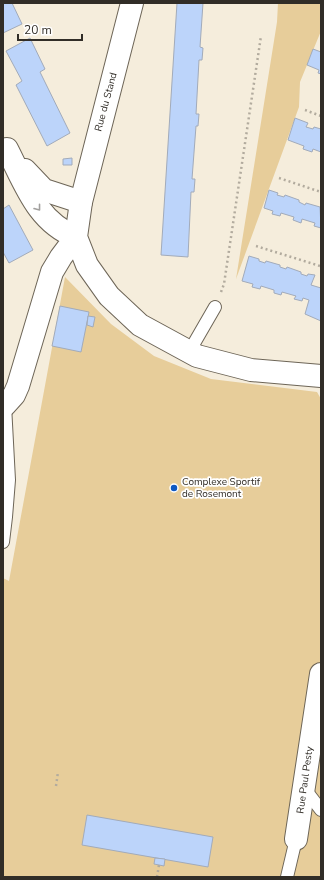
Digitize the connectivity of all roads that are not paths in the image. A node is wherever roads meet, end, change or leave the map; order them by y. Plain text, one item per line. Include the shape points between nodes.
1 (132, 3) edge
2 (5, 145) edge
3 (81, 202) junction
4 (76, 237) junction
5 (215, 307) road end
6 (189, 352) junction
7 (321, 376) edge
8 (4, 401) edge
9 (3, 542) edge
10 (321, 674) edge
11 (304, 788) junction
12 (321, 810) edge
13 (296, 839) joint
14 (287, 877) edge

1 - 3 street, Rue du Stand
2 - 3 street via 44,190
2 -> 4 street via 36,206 53,225
3 - 4 street, Rue du Stand
4 - 6 street via 88,265 109,296 140,325
4 - 8 street via 52,272 18,386 14,395
5 - 6 lane
6 - 7 street via 251,370
8 - 9 lane via 8,480
10 - 11 street, Rue Paul Pesty
11 - 12 lane
11 - 13 street, Rue Paul Pesty
13 - 14 lane

